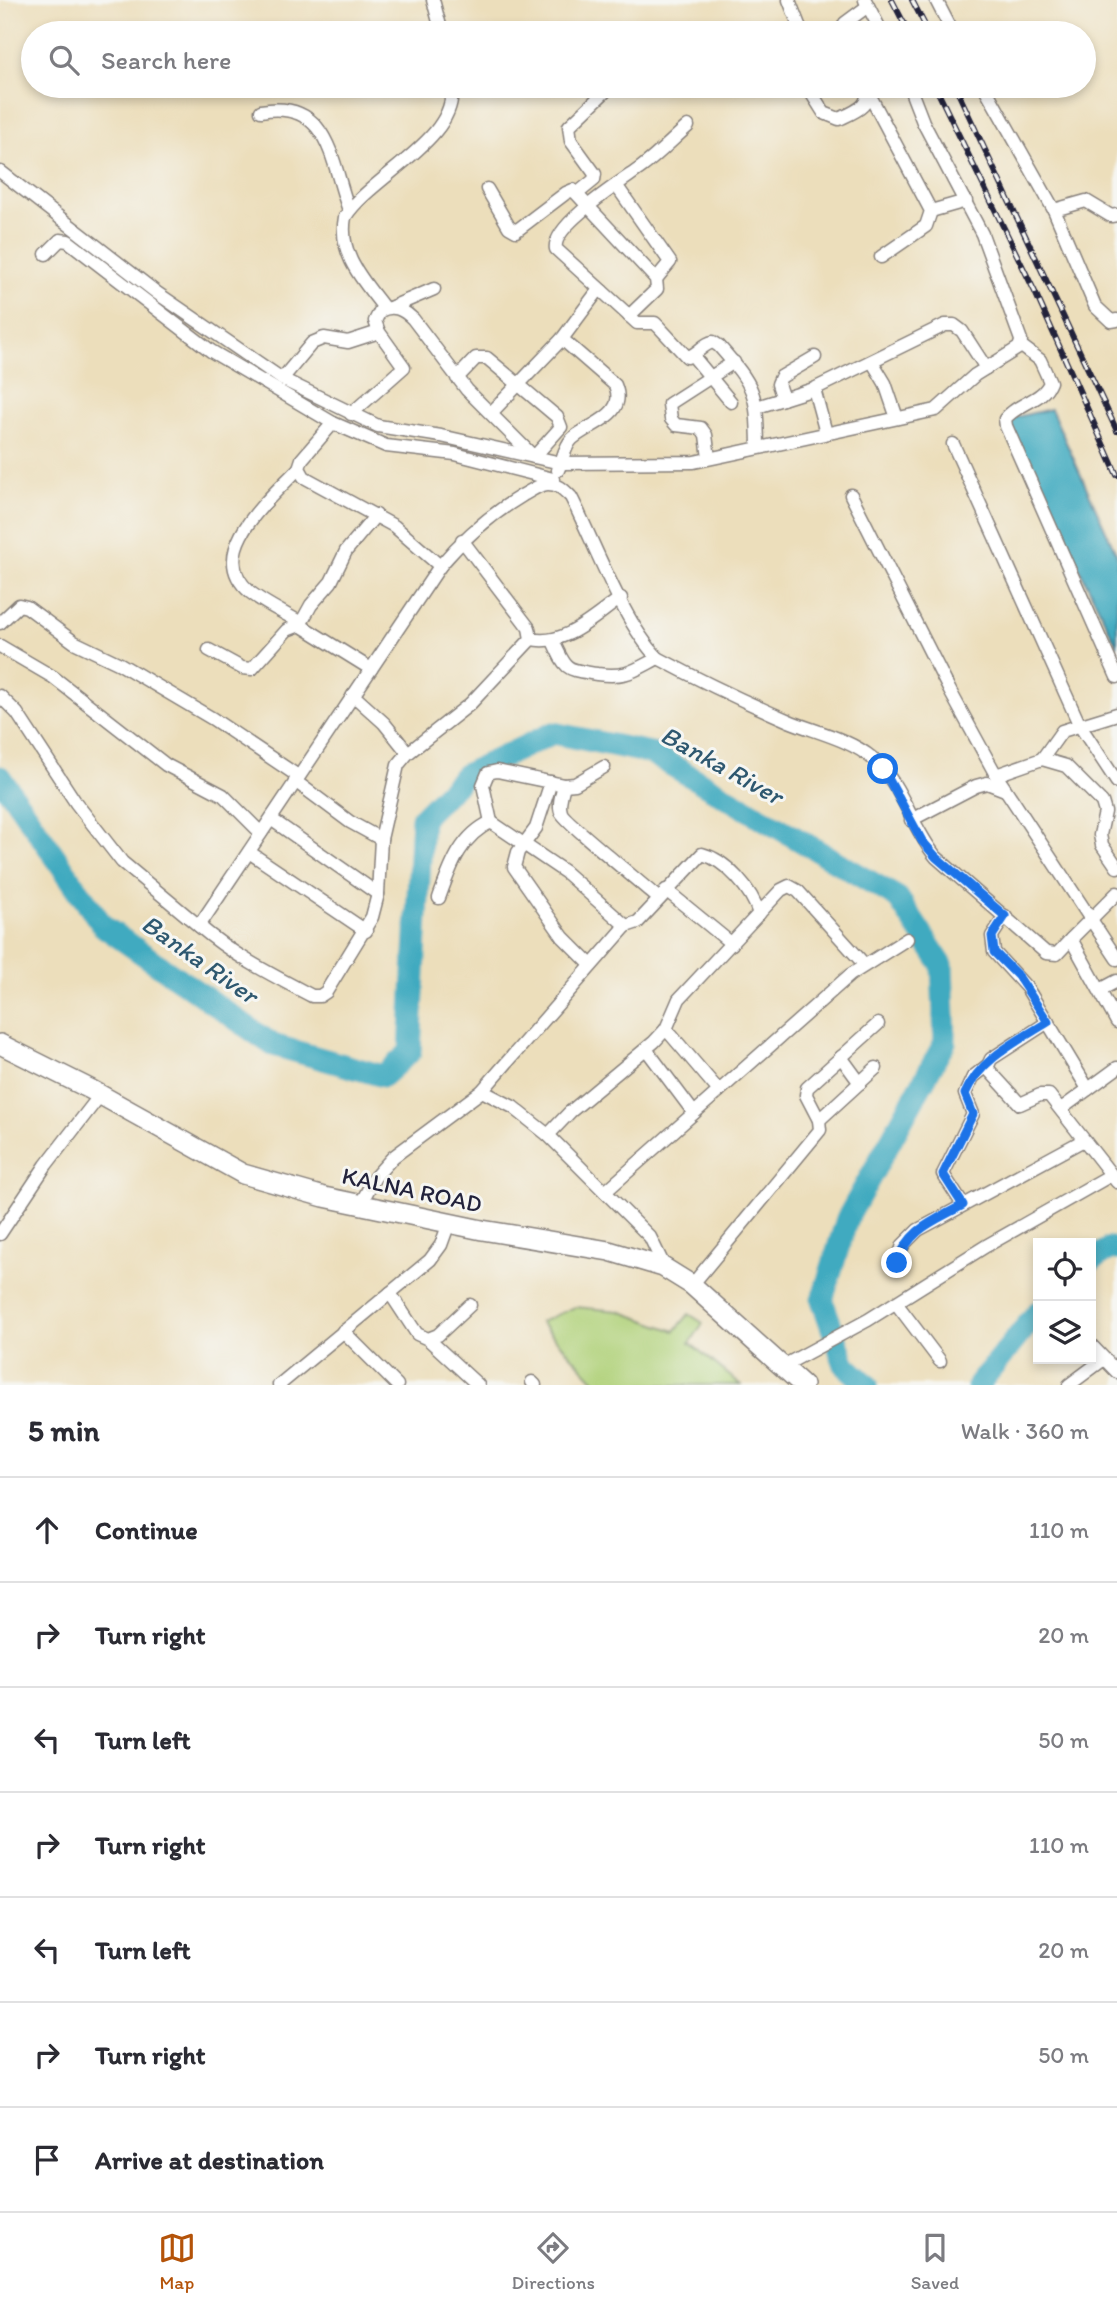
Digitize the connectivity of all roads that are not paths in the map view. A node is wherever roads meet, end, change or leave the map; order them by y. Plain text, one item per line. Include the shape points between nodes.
1 (433, 0) edge
2 (789, 0) edge
3 (936, 0) edge
4 (867, 3) edge
5 (439, 21) edge
6 (797, 21) edge
7 (847, 21) edge
8 (876, 21) edge
9 (947, 21) edge
10 (450, 98) edge
11 (598, 98) edge
12 (815, 98) edge
13 (864, 98) edge
14 (870, 98) edge
15 (914, 98) edge
16 (991, 98) edge
17 (261, 111) dead end
18 (688, 126) dead end
19 (1, 172) edge
20 (616, 185) junction
21 (486, 190) dead end
22 (578, 194) junction
23 (966, 201) junction
24 (588, 206) junction
25 (349, 210) junction
26 (1054, 210) junction
27 (930, 211) junction
28 (1117, 215) edge
29 (46, 254) dead end
30 (881, 257) dead end
31 (656, 279) junction
32 (434, 289) dead end
33 (602, 291) junction
34 (388, 308) junction
35 (629, 316) junction
36 (1117, 320) edge
37 (379, 332) junction
38 (562, 339) junction
39 (1020, 345) junction
40 (693, 356) junction
41 (815, 357) dead end
42 (734, 362) junction
43 (873, 363) junction
44 (986, 368) junction
45 (457, 378) junction
46 (282, 379) junction
47 (711, 379) junction
48 (519, 384) junction
49 (814, 389) junction
50 (783, 399) junction
51 (731, 402) dead end
52 (757, 407) junction
53 (491, 413) junction
54 (351, 414) junction
55 (897, 418) junction
56 (333, 423) junction
57 (825, 433) junction
58 (953, 444) dead end
59 (758, 446) junction
60 (534, 457) junction
61 (709, 458) junction
62 (561, 463) junction
63 (299, 468) junction
64 (551, 481) junction
65 (852, 495) dead end
66 (376, 515) junction
67 (462, 540) junction
68 (440, 566) junction
69 (621, 598) junction
70 (0, 624) edge
71 (301, 624) junction
72 (531, 639) junction
73 (553, 642) junction
74 (0, 646) edge
75 (209, 650) dead end
76 (658, 658) junction
77 (370, 669) junction
78 (1117, 677) edge
79 (353, 695) junction
80 (0, 696) edge
81 (1117, 714) edge
82 (1080, 726) junction
83 (408, 753) junction
84 (1042, 759) junction
85 (604, 767) dead end
86 (996, 775) junction
87 (296, 779) junction
88 (1117, 782) edge
89 (557, 784) junction
90 (1006, 790) junction
91 (271, 819) junction
92 (911, 820) junction
93 (491, 822) junction
94 (261, 833) junction
95 (380, 839) junction
96 (526, 843) junction
97 (249, 852) junction
98 (1117, 867) edge
99 (1117, 892) edge
100 (378, 894) junction
101 (662, 894) junction
102 (439, 898) dead end
103 (759, 914) junction
104 (1005, 916) junction
105 (1093, 918) junction
106 (199, 926) junction
107 (626, 926) junction
108 (366, 931) junction
109 (907, 939) dead end
110 (1071, 939) junction
111 (732, 944) junction
112 (1116, 956) edge
113 (864, 964) junction
114 (591, 965) junction
115 (1117, 981) edge
116 (1100, 990) junction
117 (1048, 1022) junction
118 (1117, 1022) edge
119 (878, 1024) dead end
120 (666, 1029) junction
121 (0, 1044) edge
122 (646, 1049) junction
123 (841, 1058) junction
124 (987, 1066) junction
125 (876, 1068) dead end
126 (1116, 1071) edge
127 (860, 1083) junction
128 (1088, 1089) junction
129 (482, 1091) junction
130 (719, 1091) junction
131 (101, 1094) junction
132 (1061, 1110) junction
133 (694, 1113) junction
134 (819, 1120) junction
135 (548, 1135) junction
136 (1082, 1140) junction
137 (1117, 1159) edge
138 (1110, 1175) edge
139 (605, 1192) junction
140 (359, 1205) junction
141 (963, 1205) junction
142 (449, 1223) junction
143 (0, 1234) edge
144 (897, 1263) dead end
145 (665, 1268) junction
146 (692, 1285) junction
147 (390, 1293) junction
148 (896, 1303) junction
149 (470, 1305) dead end
150 (343, 1331) junction
151 (428, 1339) junction
152 (1096, 1349) edge
153 (940, 1361) dead end
154 (1111, 1362) edge
155 (783, 1366) junction
156 (279, 1385) edge
157 (397, 1385) edge
158 (478, 1385) edge
159 (803, 1385) edge
160 (1069, 1385) edge

1 - 5 street
2 - 6 street
3 - 9 street
4 - 7 street
4 - 8 street
10 - 25 street via 448,114 436,132
11 - 22 street via 569,126 571,141 595,174
12 - 13 street via 824,113 839,119 861,109
14 - 27 street
15 - 23 street
16 - 26 street
17 - 25 street via 300,112 318,129 327,140
18 - 20 street
19 - 46 street via 157,293
20 - 24 street
20 - 31 street via 670,262
21 - 22 street via 516,231 566,193 573,190
22 - 24 street
23 - 27 street
23 - 39 street
24 - 31 street
24 - 33 street via 555,244
25 - 34 street via 344,225 346,253
26 - 28 street via 1086,201
26 - 36 street via 1095,306 1111,321
27 - 30 street via 926,226
29 - 56 street via 60,240 68,241 211,351
31 - 35 street via 657,289
32 - 34 street
33 - 35 street
33 - 38 street
34 - 37 street via 375,321
34 - 45 street via 413,319
35 - 40 street via 641,325 655,323 681,354
37 - 46 street via 348,342 324,338 312,343
37 - 54 street via 404,368
38 - 48 street
38 - 62 street via 615,386 619,396 610,414 572,440
39 - 44 street via 1013,354
39 - 78 street via 1040,360 1050,382 1046,391 1011,412 1006,426
40 - 42 street via 713,342
40 - 47 street
41 - 50 street via 781,377 778,384
42 - 47 street
42 - 52 street via 748,379
43 - 44 street via 954,325
43 - 49 street
43 - 55 street
44 - 55 street via 936,410
45 - 48 street via 481,356
45 - 53 street
46 - 54 street
47 - 51 street
47 - 61 street via 674,400 669,410 681,428 701,428
48 - 53 street
48 - 60 street via 561,423
49 - 50 street
49 - 57 street
50 - 52 street
52 - 59 street
53 - 60 street
54 - 60 street via 392,430
55 - 57 street
56 - 63 street
56 - 64 street via 386,446 455,454
57 - 59 street
58 - 82 street
59 - 61 street
60 - 62 street
61 - 62 street via 674,463
62 - 64 street
63 - 66 street via 315,484
63 - 71 street via 249,521 236,548 234,570 251,592
64 - 67 street via 492,514
64 - 69 street via 571,497
65 - 86 street
66 - 68 street
66 - 71 street via 346,551
67 - 68 street
67 - 72 street via 529,628
68 - 77 street
69 - 73 street
69 - 76 street
70 - 87 street via 19,605 27,607 74,642 212,719
71 - 75 street via 287,630 252,669
71 - 77 street
72 - 73 street
72 - 83 street via 470,704
73 - 76 street via 563,662 582,674 623,677
74 - 94 street via 53,677 166,765 223,795
76 - 92 street via 856,748 883,769
77 - 79 street
79 - 83 street
79 - 87 street
80 - 106 street via 17,713 76,803 122,862
81 - 82 street
82 - 84 street via 1062,731
82 - 88 street
83 - 95 street via 392,782
84 - 86 street
84 - 98 street via 1066,766 1102,802 1102,845
85 - 89 street via 575,784
86 - 90 street
87 - 91 street
87 - 95 street via 350,822
89 - 93 street via 488,773 483,785
89 - 96 street
89 - 101 street via 559,807 567,822
90 - 92 street via 987,783 976,786
90 - 105 street
91 - 94 street
91 - 100 street
92 - 104 street via 936,857
93 - 96 street
93 - 102 street via 479,827 459,849
94 - 97 street
95 - 100 street
96 - 107 street
96 - 114 street via 514,867 563,937
97 - 106 street
97 - 108 street
99 - 105 street
100 - 108 street
101 - 103 street via 702,854 733,874
101 - 107 street via 638,922
101 - 111 street
103 - 111 street
103 - 113 street via 789,886
104 - 110 street via 1051,956
104 - 117 street via 992,936 994,952 1018,976
105 - 110 street
105 - 112 street
106 - 108 street via 248,963 313,996 326,992
107 - 114 street
109 - 113 street
110 - 116 street
111 - 120 street via 679,999
113 - 130 street
114 - 129 street
115 - 116 street
116 - 118 street
117 - 124 street
117 - 128 street
119 - 123 street
120 - 122 street
120 - 130 street
121 - 131 main road, KALNA ROAD
122 - 133 street
122 - 135 street
123 - 127 street
123 - 134 street via 807,1088
124 - 132 street via 1018,1104 1046,1094
124 - 141 street via 973,1077 965,1094 973,1114 943,1174
125 - 127 street
126 - 128 street
127 - 134 street
128 - 132 street
129 - 135 street via 513,1107
129 - 140 street via 393,1157 374,1177
130 - 133 street
131 - 140 main road, KALNA ROAD via 243,1174
131 - 143 street
132 - 136 street
133 - 139 street
134 - 146 street via 814,1140
135 - 139 street
136 - 138 street
136 - 141 street
137 - 138 street
138 - 148 street
139 - 145 street via 650,1237
140 - 142 main road, KALNA ROAD
141 - 144 street via 918,1230 903,1245
142 - 145 main road, KALNA ROAD via 609,1251
142 - 147 street via 430,1260
145 - 146 main road, KALNA ROAD
146 - 155 main road, KALNA ROAD
147 - 150 street
147 - 151 street via 417,1334
148 - 153 street
148 - 155 street
149 - 151 street
150 - 156 street
150 - 157 street
151 - 158 street
152 - 154 street
154 - 160 street
155 - 159 main road, KALNA ROAD

